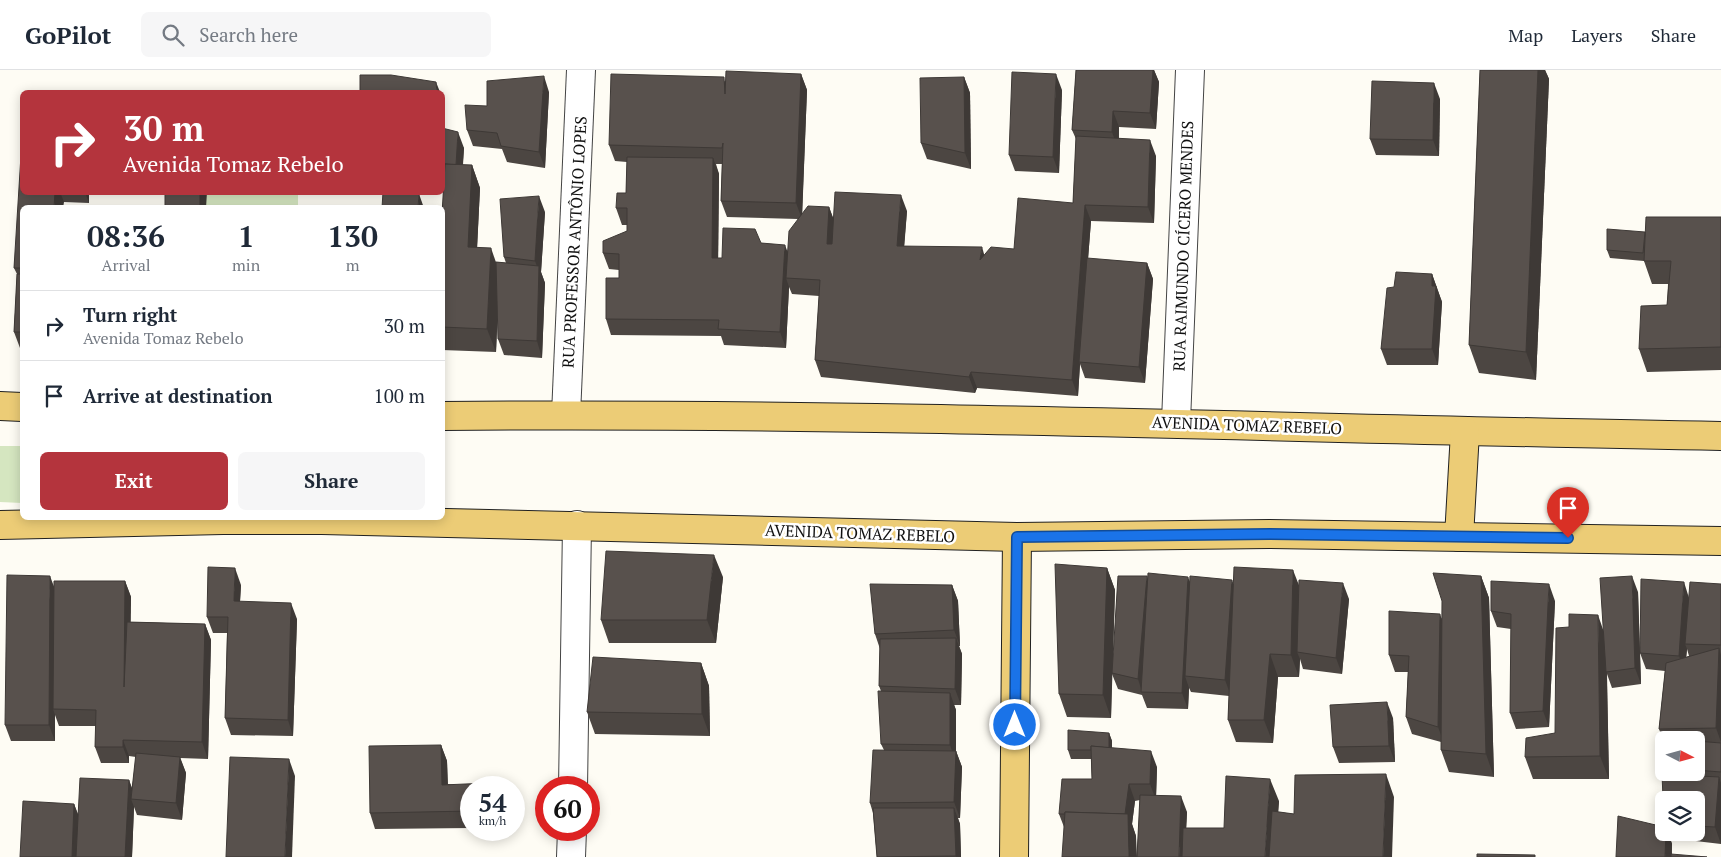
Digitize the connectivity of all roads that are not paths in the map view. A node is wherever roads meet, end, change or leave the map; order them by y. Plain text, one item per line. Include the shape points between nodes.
1 (581, 70) edge
2 (1190, 70) edge
3 (0, 406) edge
4 (20, 406) edge
5 (566, 415) junction
6 (445, 416) edge
7 (1176, 422) junction
8 (1465, 432) junction
9 (1721, 436) edge
10 (187, 520) edge
11 (364, 520) edge
12 (0, 525) edge
13 (577, 525) junction
14 (1017, 537) junction
15 (1459, 537) junction
16 (1721, 541) edge
17 (572, 776) edge
18 (572, 841) edge
19 (571, 857) edge
20 (1014, 857) edge

1 - 5 street, RUA PROFESSOR ANTÔNIO LOPES
2 - 7 street, RUA RAIMUNDO CÍCERO MENDES
3 - 4 main road
5 - 6 main road, AVENIDA TOMAZ REBELO
5 - 7 main road, AVENIDA TOMAZ REBELO
7 - 8 main road, AVENIDA TOMAZ REBELO
8 - 9 main road, AVENIDA TOMAZ REBELO
8 - 15 main road
10 - 12 main road, AVENIDA TOMAZ REBELO
11 - 13 main road, AVENIDA TOMAZ REBELO
13 - 14 main road, AVENIDA TOMAZ REBELO
13 - 17 street
14 - 15 main road, AVENIDA TOMAZ REBELO via 1270,534
14 - 20 main road
15 - 16 main road, AVENIDA TOMAZ REBELO
18 - 19 street

